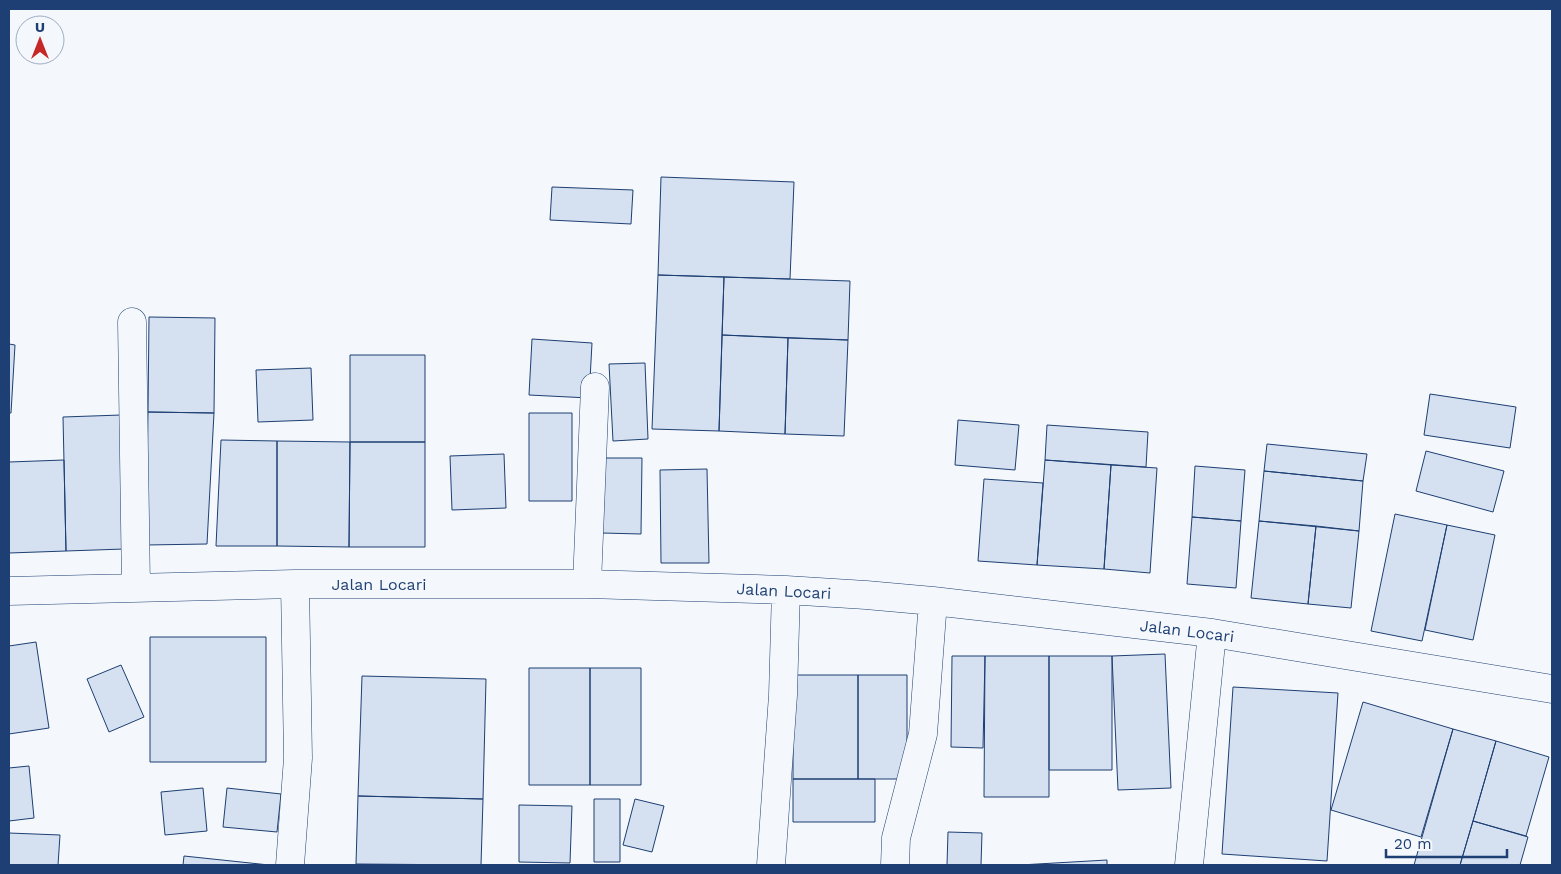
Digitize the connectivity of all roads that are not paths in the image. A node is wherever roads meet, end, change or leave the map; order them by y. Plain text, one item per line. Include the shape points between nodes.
1 (132, 322) dead end
2 (595, 387) dead end
3 (295, 584) junction
4 (587, 584) junction
5 (136, 587) junction
6 (786, 590) junction
7 (9, 591) edge
8 (933, 601) junction
9 (1212, 633) junction
10 (1552, 689) edge
11 (290, 865) edge
12 (771, 865) edge
13 (895, 865) edge
14 (1189, 865) edge

1 - 5 street
2 - 4 street
3 - 4 street, Jalan Locari
3 - 5 street, Jalan Locari
3 - 11 street via 298,758
4 - 6 street, Jalan Locari
5 - 7 street, Jalan Locari
6 - 8 street, Jalan Locari
6 - 12 street via 783,695
8 - 9 street, Jalan Locari
8 - 13 street via 923,734 896,838
9 - 10 street, Jalan Locari
9 - 14 street

